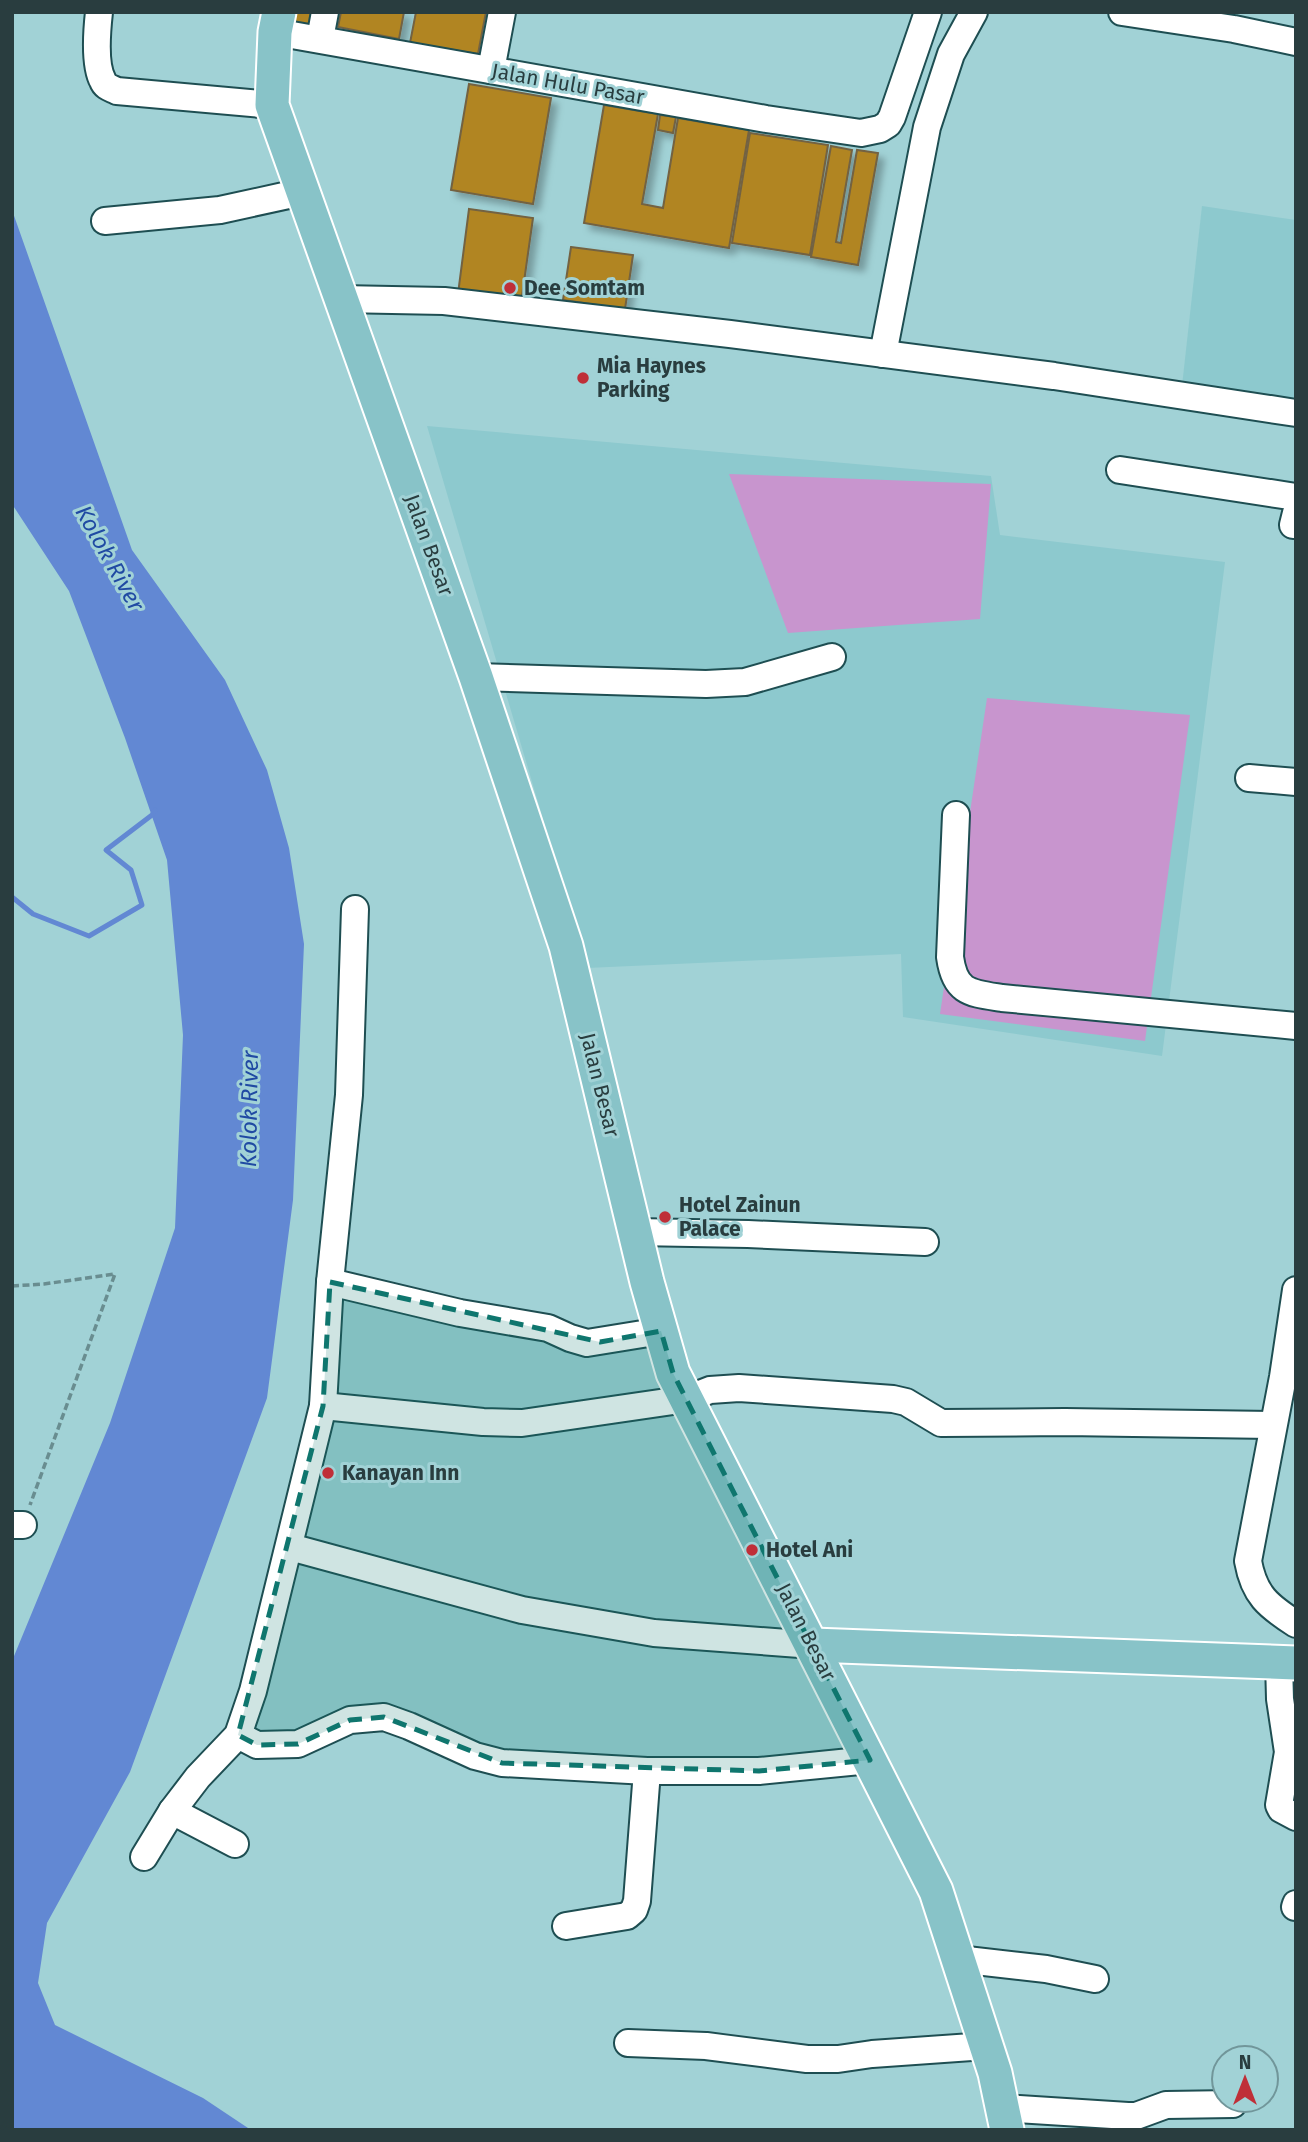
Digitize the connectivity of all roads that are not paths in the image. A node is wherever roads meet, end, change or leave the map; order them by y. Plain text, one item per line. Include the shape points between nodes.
1 (99, 12) edge
2 (325, 12) edge
3 (502, 12) edge
4 (928, 12) edge
5 (974, 12) edge
6 (1122, 12) edge
7 (1236, 21) edge
8 (277, 22) edge
9 (320, 39) junction
10 (1296, 42) edge
11 (491, 70) junction
12 (272, 105) junction
13 (302, 192) junction
14 (105, 220) dead end
15 (340, 299) junction
16 (883, 354) junction
17 (1296, 413) edge
18 (1120, 470) dead end
19 (1296, 498) edge
20 (832, 657) dead end
21 (476, 677) junction
22 (1249, 778) dead end
23 (1296, 782) edge
24 (956, 815) dead end
25 (355, 909) dead end
26 (1296, 1026) edge
27 (635, 1232) junction
28 (925, 1242) dead end
29 (330, 1282) junction
30 (1296, 1290) edge
31 (661, 1331) junction
32 (1289, 1378) edge
33 (687, 1399) junction
34 (323, 1406) junction
35 (1272, 1425) junction
36 (290, 1547) junction
37 (1296, 1624) edge
38 (813, 1645) junction
39 (1287, 1663) edge
40 (238, 1735) junction
41 (870, 1760) junction
42 (647, 1771) junction
43 (172, 1811) junction
44 (1296, 1817) edge
45 (235, 1844) dead end
46 (145, 1857) dead end
47 (566, 1926) dead end
48 (958, 1959) junction
49 (1095, 1979) dead end
50 (628, 2043) dead end
51 (986, 2046) junction
52 (1210, 2104) edge
53 (1005, 2119) edge

1 - 12 street via 100,72 107,87
2 - 9 street
3 - 11 street
4 - 11 street, Jalan Hulu Pasar via 892,117 880,129 861,132
5 - 16 street via 951,54 927,127
6 - 7 street
7 - 10 street
8 - 9 street, Jalan Hulu Pasar
8 - 12 main road, Jalan Besar
9 - 11 street, Jalan Hulu Pasar
12 - 13 main road, Jalan Besar
13 - 14 street via 219,210
13 - 15 main road, Jalan Besar
15 - 16 street via 444,301
15 - 21 main road, Jalan Besar
16 - 17 street
18 - 19 street
20 - 21 street via 744,682
21 - 27 main road, Jalan Besar via 566,946
22 - 23 street
24 - 26 street via 950,957 961,987 1002,998
25 - 29 street via 349,1095
27 - 28 street
27 - 31 main road, Jalan Besar
29 - 31 street via 548,1328 587,1343
29 - 34 street
30 - 32 street
31 - 33 main road, Jalan Besar via 673,1373
32 - 35 street
33 - 34 street via 522,1423
33 - 35 street via 710,1390 739,1388 893,1399 942,1423
33 - 38 main road, Jalan Besar
34 - 36 street
35 - 37 street via 1248,1561 1258,1594
36 - 38 street via 522,1610 654,1633
36 - 40 street
38 - 39 main road
38 - 41 main road, Jalan Besar
39 - 44 street via 1280,1699 1288,1752 1279,1805
40 - 42 street via 257,1745 298,1744 350,1720 384,1717 502,1763
40 - 43 street
41 - 42 street via 759,1771
41 - 48 main road, Jalan Besar via 936,1891
42 - 47 street via 634,1910 627,1916
43 - 45 street
43 - 46 street
48 - 49 street
48 - 51 main road, Jalan Besar
50 - 51 street via 706,2046 807,2059
51 - 53 main road, Jalan Besar
52 - 53 street via 1166,2105 1136,2116

